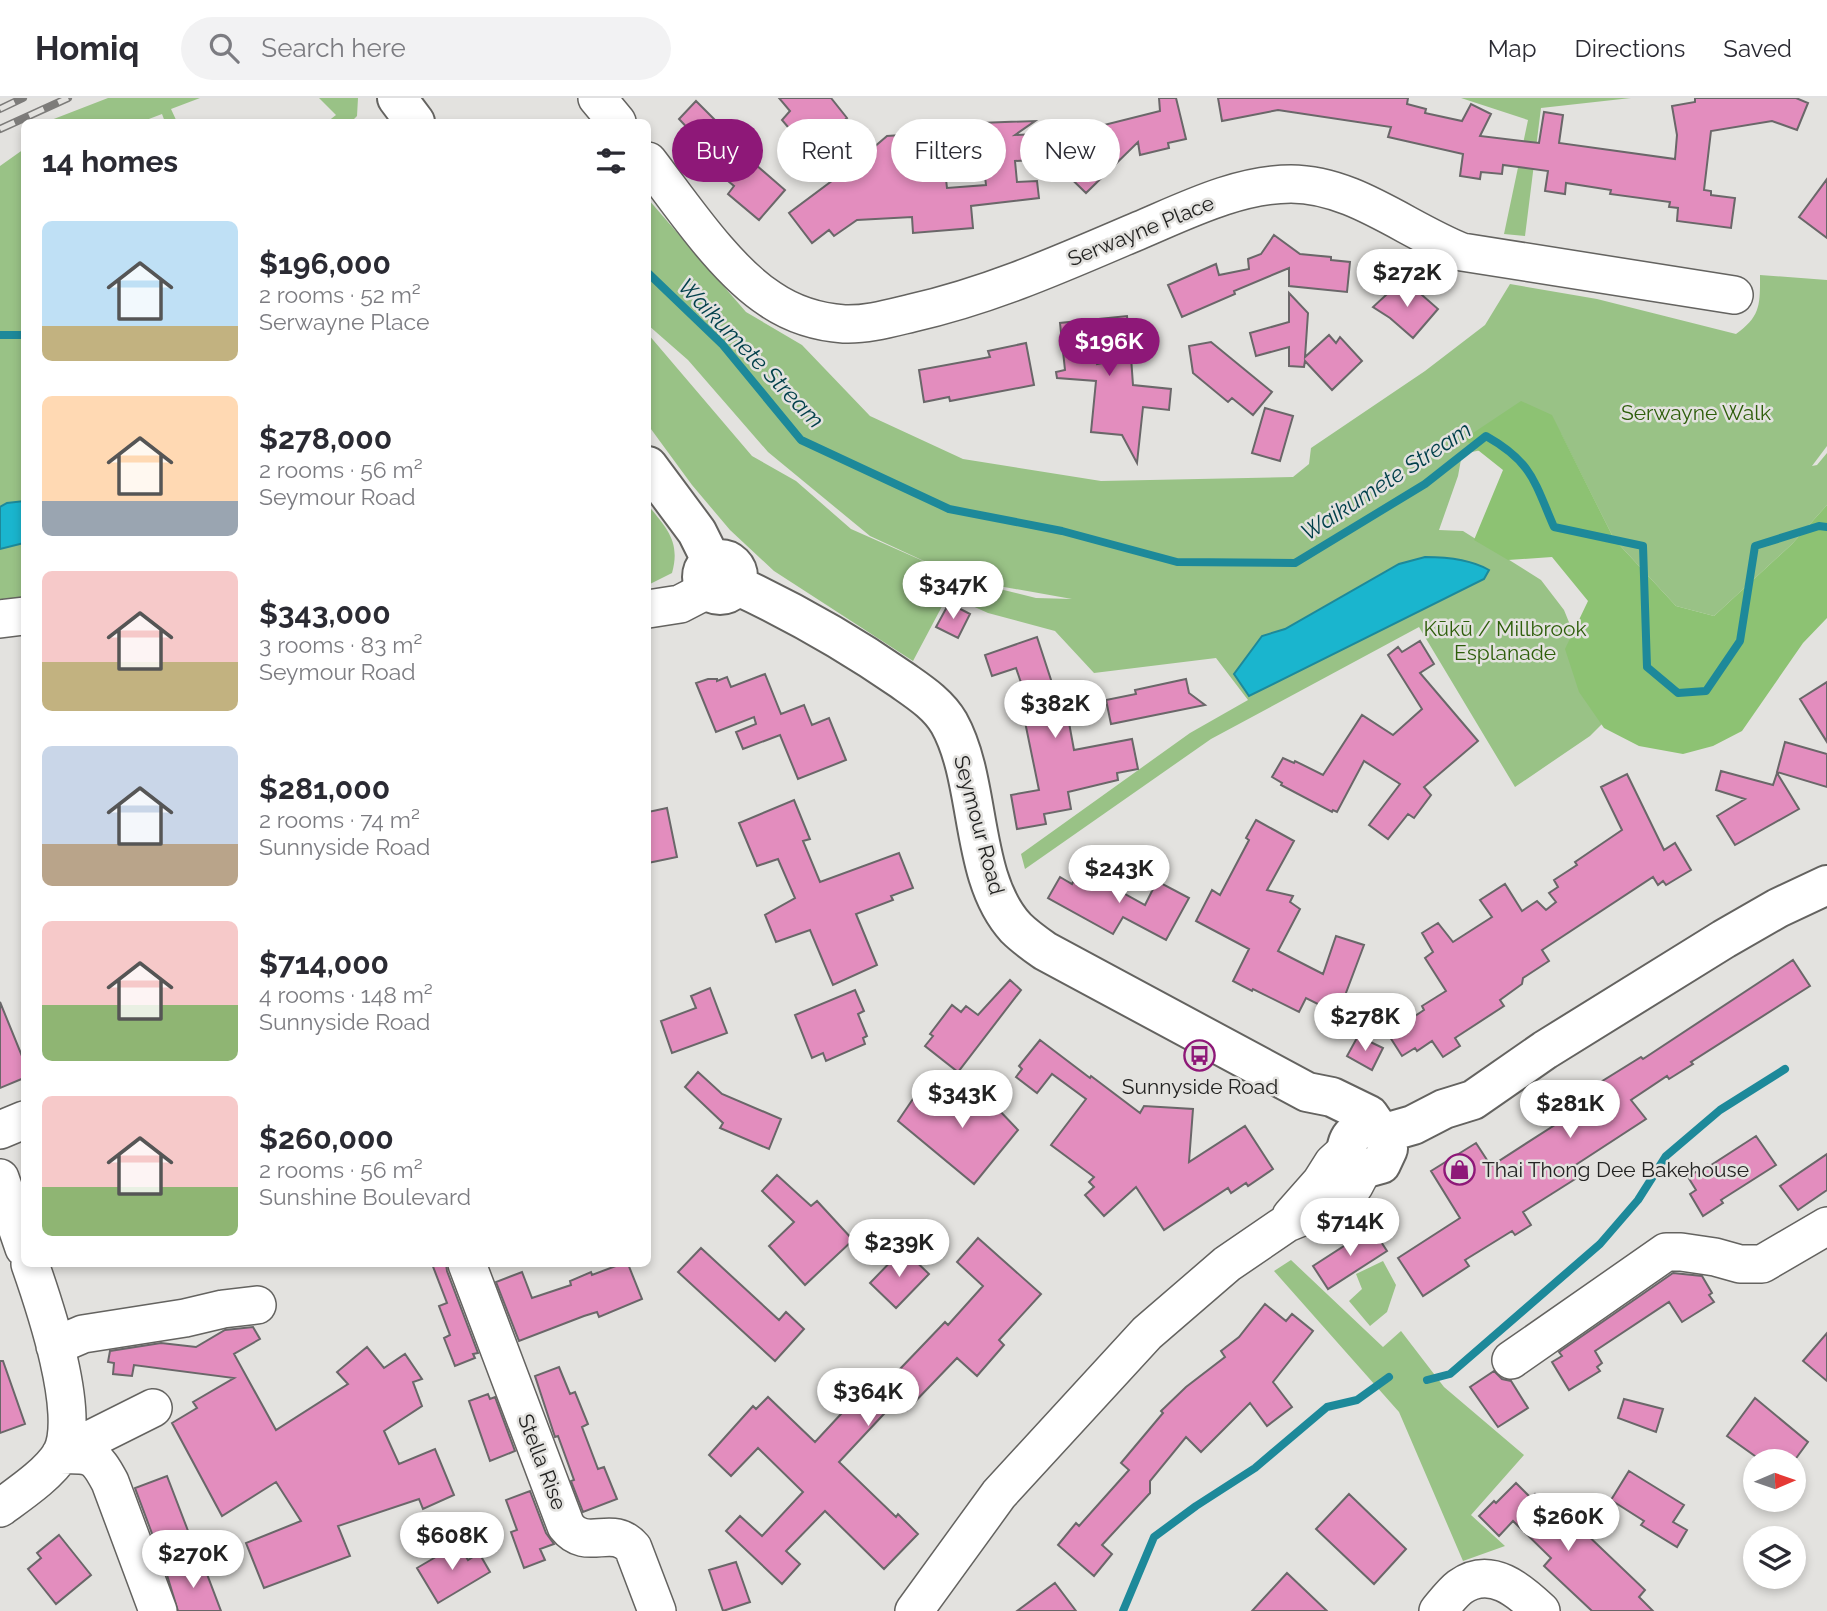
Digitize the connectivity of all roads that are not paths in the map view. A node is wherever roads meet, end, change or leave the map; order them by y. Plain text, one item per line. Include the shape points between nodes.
1 (597, 98) edge
2 (614, 119) edge
3 (651, 165) edge
4 (1734, 295) dead end
5 (651, 470) edge
6 (718, 579) junction
7 (651, 609) edge
8 (21, 616) edge
9 (0, 619) edge
10 (1827, 885) edge
11 (21, 1121) edge
12 (0, 1130) edge
13 (1367, 1147) junction
14 (0, 1178) edge
15 (1827, 1226) edge
16 (21, 1239) edge
17 (31, 1267) edge
18 (468, 1267) edge
19 (257, 1305) dead end
20 (55, 1346) junction
21 (1511, 1360) dead end
22 (153, 1409) dead end
23 (63, 1448) junction
24 (0, 1508) edge
25 (158, 1611) edge
26 (657, 1611) edge
27 (914, 1611) edge
28 (1438, 1611) edge
29 (1541, 1611) edge

1 - 2 street
3 - 4 street, Serwayne Place via 748,282 789,310 847,324 895,317 993,291 1243,190 1293,184 1361,201 1462,252
5 - 6 main road via 697,532
6 - 7 street via 680,604
6 - 13 main road, Seymour Road via 778,605 858,650 921,694 947,720 962,755 997,899 1017,928 1045,951 1307,1092 1332,1097 1369,1115
8 - 9 street
10 - 13 main road via 1724,939 1473,1100 1444,1109
11 - 12 street
13 - 27 street via 1354,1186 1329,1206 1287,1223 1201,1285 1138,1343 999,1494
14 - 16 street
15 - 21 street via 1762,1264 1666,1252
17 - 20 street
18 - 26 street, Stella Rise via 566,1525 579,1537 626,1540
19 - 20 street via 83,1334
20 - 23 street via 66,1397
22 - 23 street
23 - 24 street via 28,1487
23 - 25 street via 93,1456 101,1464
28 - 29 street via 1460,1587 1477,1580 1496,1580 1516,1588

